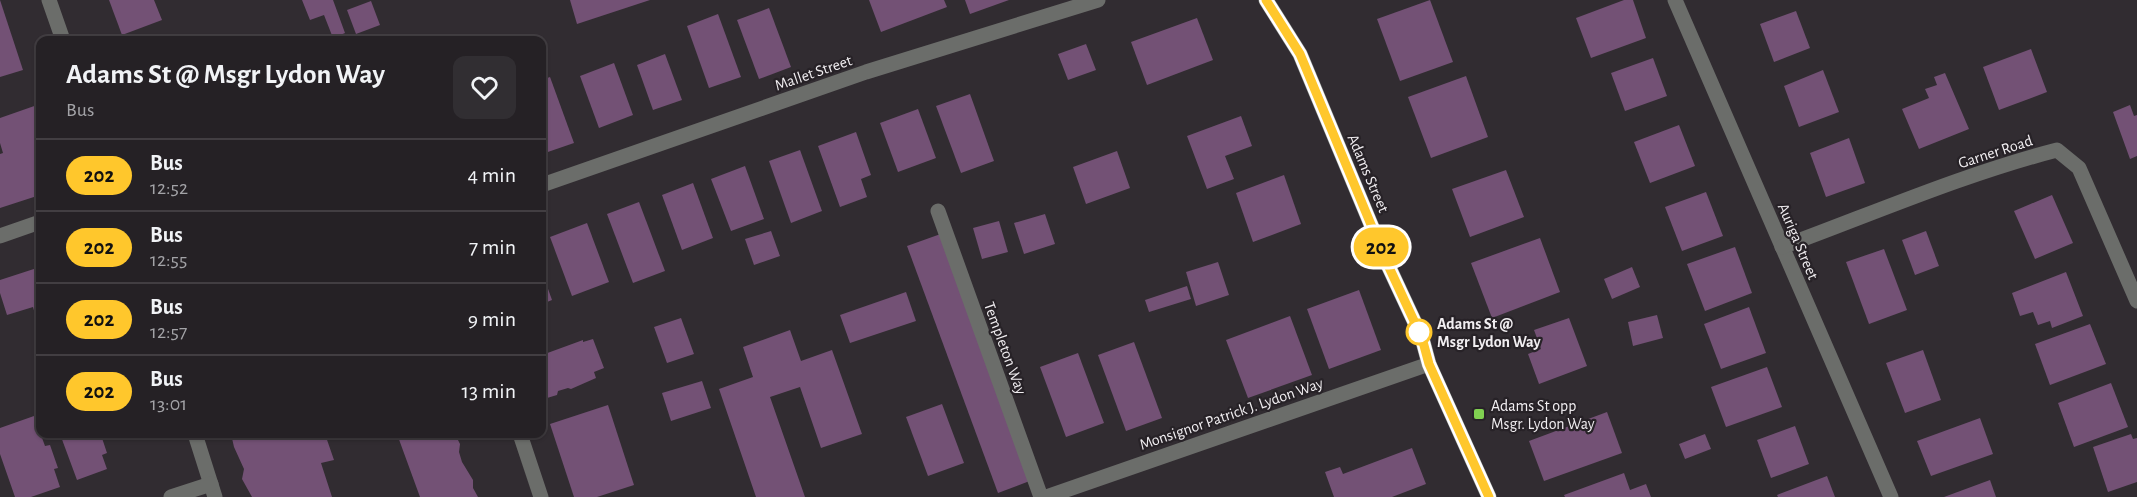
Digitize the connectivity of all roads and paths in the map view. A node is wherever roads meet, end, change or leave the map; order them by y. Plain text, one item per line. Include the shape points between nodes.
1 (50, 0) edge
2 (1098, 0) edge
3 (1266, 0) edge
4 (1675, 0) edge
5 (62, 36) edge
6 (546, 183) edge
7 (938, 212) dead end
8 (36, 223) edge
9 (0, 236) edge
10 (1782, 247) junction
11 (2137, 301) edge
12 (1429, 364) junction
13 (196, 438) edge
14 (521, 438) edge
15 (213, 490) edge
16 (171, 497) edge
17 (541, 497) edge
18 (1041, 497) edge
19 (1046, 497) edge
20 (1488, 497) edge
21 (1891, 497) edge

1 - 5 street
2 - 6 street, Mallet Street via 866,72
3 - 12 main road, Adams Street via 1300,54 1422,338
4 - 10 street, Auriga Street
7 - 18 street, Templeton Way
8 - 9 street
10 - 11 street, Garner Road via 2057,150 2079,168
10 - 21 street, Auriga Street
12 - 19 street, Monsignor Patrick J. Lydon Way
12 - 20 main road, Adams Street
13 - 15 street
14 - 17 street
15 - 16 street

